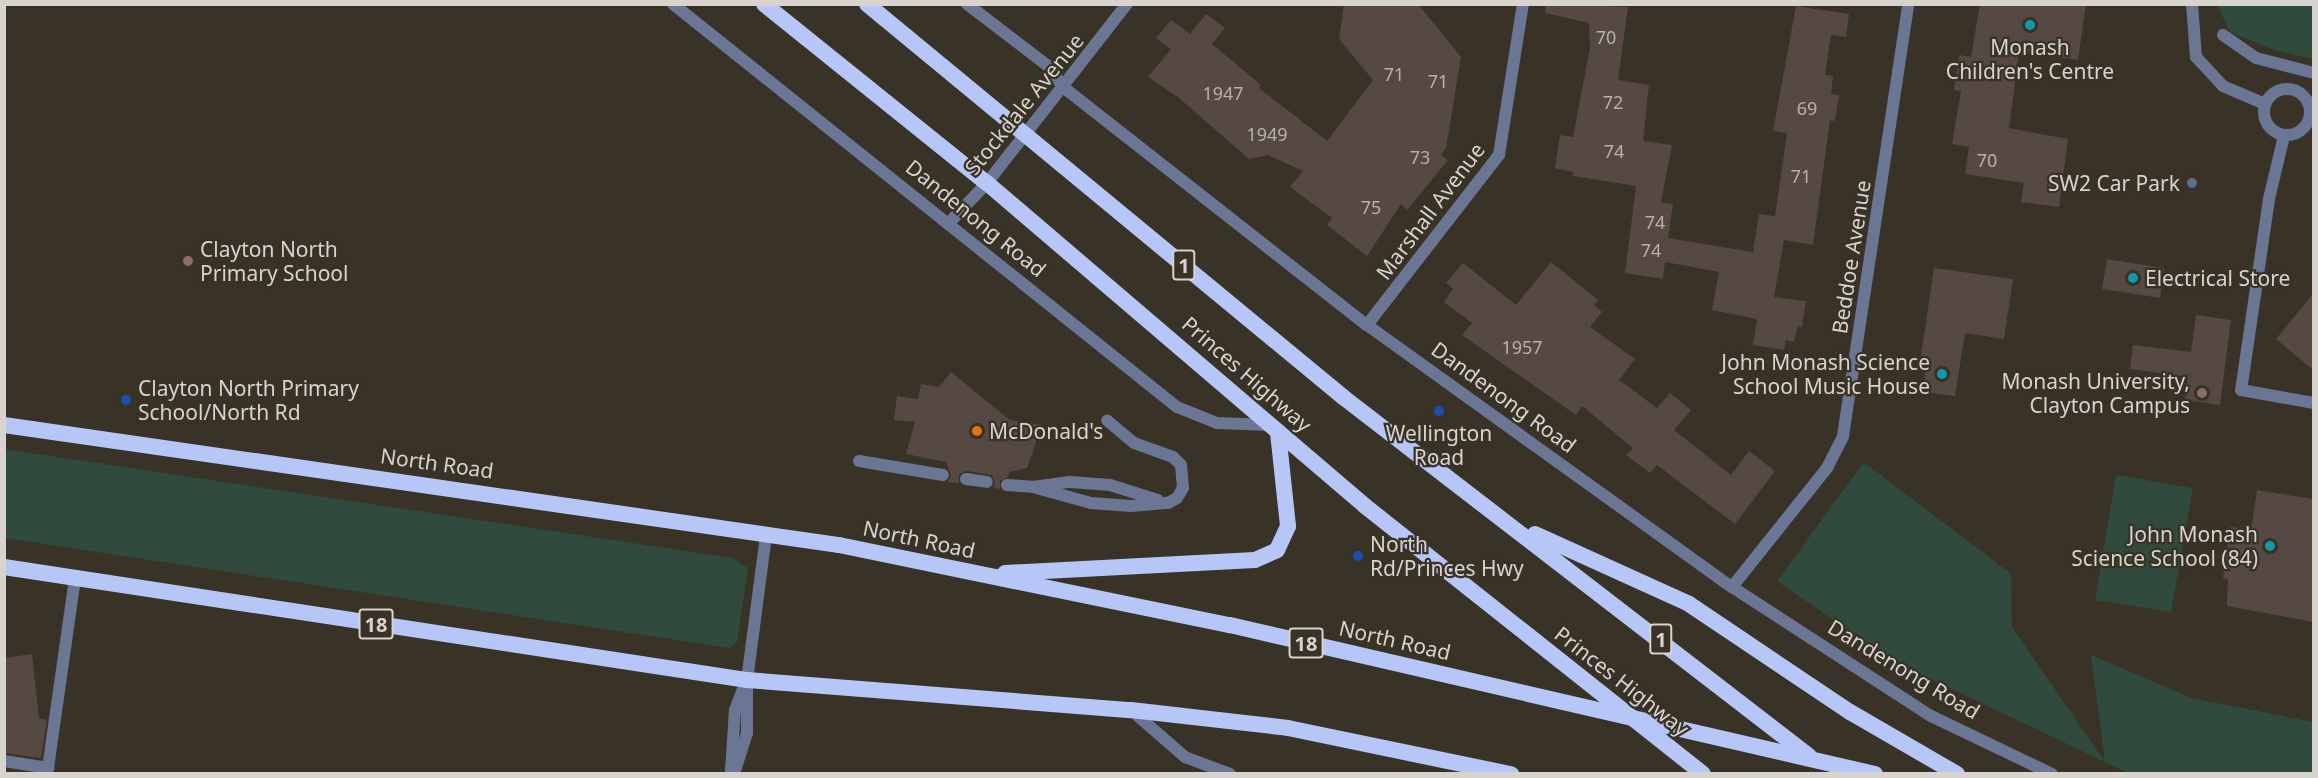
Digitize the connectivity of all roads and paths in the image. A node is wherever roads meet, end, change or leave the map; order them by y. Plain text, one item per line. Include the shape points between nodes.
1 (673, 4) edge
2 (764, 4) edge
3 (867, 4) edge
4 (967, 4) edge
5 (1127, 4) edge
6 (1523, 4) edge
7 (1908, 4) edge
8 (2192, 4) edge
9 (2223, 35) dead end
10 (2313, 73) edge
11 (1063, 87) junction
12 (2265, 104) junction
13 (2311, 109) edge
14 (1026, 133) junction
15 (2284, 136) junction
16 (987, 183) junction
17 (948, 224) junction
18 (1367, 326) junction
19 (2313, 403) edge
20 (1107, 420) dead end
21 (4, 425) edge
22 (1274, 428) junction
23 (859, 461) dead end
24 (943, 476) dead end
25 (966, 479) dead end
26 (987, 482) dead end
27 (1007, 485) dead end
28 (1033, 487) junction
29 (1168, 503) junction
30 (1507, 521) junction
31 (766, 535) junction
32 (4, 567) edge
33 (981, 574) junction
34 (75, 578) junction
35 (1732, 587) junction
36 (747, 681) junction
37 (1131, 710) junction
38 (1630, 716) junction
39 (1813, 759) junction
40 (4, 761) edge
41 (732, 774) edge
42 (1230, 774) edge
43 (1511, 774) edge
44 (1703, 774) edge
45 (1831, 774) edge
46 (1875, 774) edge
47 (1957, 774) edge
48 (2052, 774) edge

1 - 17 street, Dandenong Road
2 - 16 highway, Princes Highway
3 - 14 highway, Princes Highway / 1
4 - 11 street, Dandenong Road via 1048,66
5 - 11 street, Stockdale Avenue
6 - 18 street, Marshall Avenue via 1499,155
7 - 35 street, Beddoe Avenue via 1843,436 1827,468
8 - 12 street via 2196,57 2223,86
9 - 10 street via 2256,57
11 - 14 street, Stockdale Avenue
11 - 18 street, Dandenong Road
12 - 13 street via 2273,94 2288,90 2304,97
12 - 15 street via 2268,126
13 - 15 street via 2301,131
14 - 16 street, Stockdale Avenue
14 - 30 highway, Princes Highway / 1 via 1293,356
15 - 19 street via 2267,210 2241,390
16 - 17 street, Stockdale Avenue
16 - 22 highway, Princes Highway
17 - 22 street, Dandenong Road via 1177,407 1217,423
18 - 35 street, Dandenong Road
20 - 29 street via 1134,443 1173,457 1181,465 1183,488
21 - 31 highway, North Road / 18
22 - 33 highway via 1288,526 1276,550 1255,560
22 - 38 highway, Princes Highway via 1365,506
23 - 24 street
25 - 26 street
27 - 28 street
28 - 29 street via 1091,503
28 - 29 street via 1071,482 1110,485
30 - 39 highway, 1
30 - 47 highway via 1689,604 1850,712
31 - 33 highway, North Road / 18
31 - 36 street
32 - 34 highway, 18
33 - 38 highway, North Road / 18
34 - 36 highway, 18
34 - 40 street via 48,768
35 - 48 street, Dandenong Road via 1931,716
36 - 37 highway, 18
36 - 41 street via 749,712
37 - 42 street via 1185,757
37 - 43 highway, 18 via 1288,728
38 - 39 highway, North Road / 18
38 - 44 highway, Princes Highway
39 - 45 highway, 1
39 - 46 highway, 18

